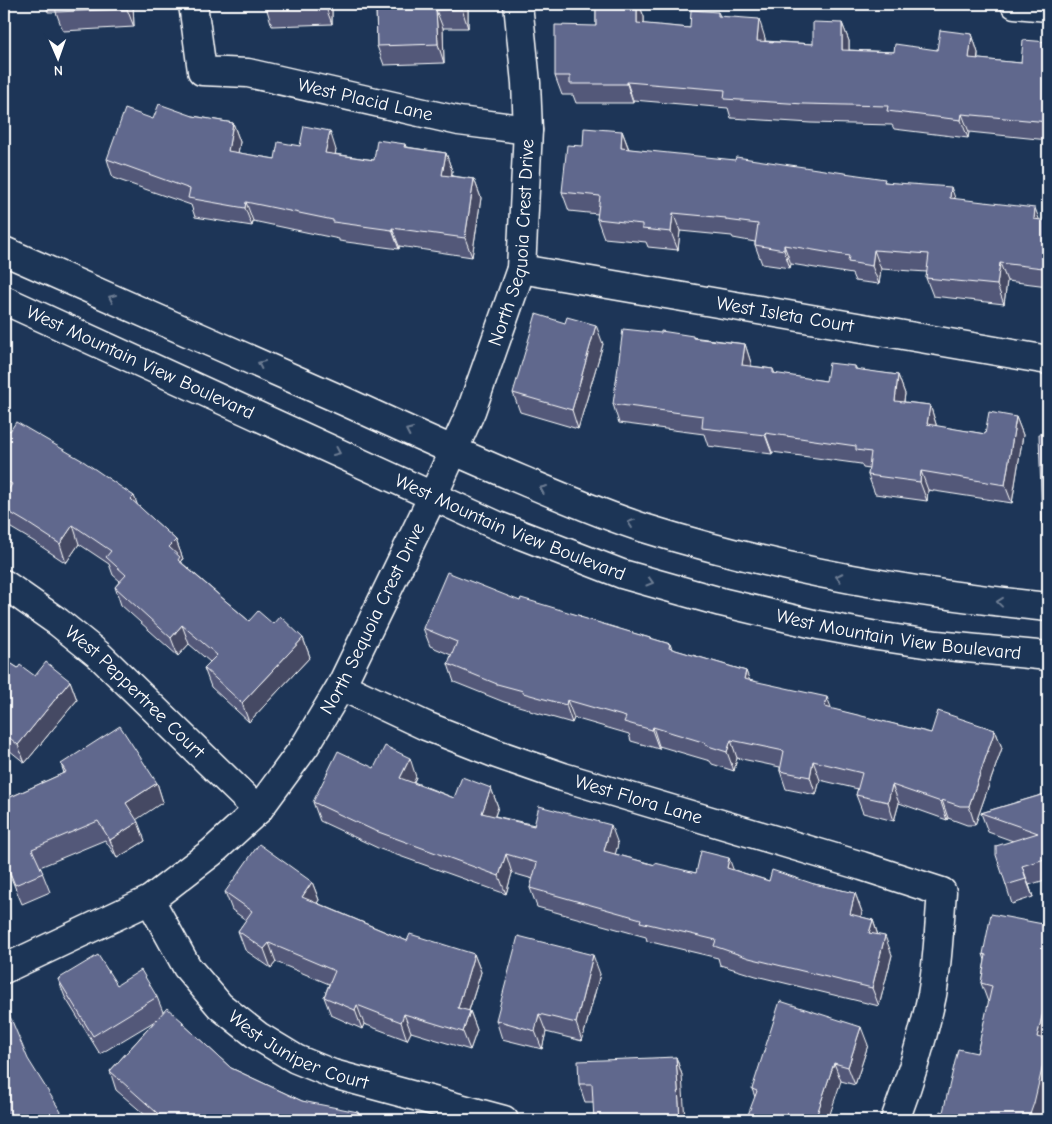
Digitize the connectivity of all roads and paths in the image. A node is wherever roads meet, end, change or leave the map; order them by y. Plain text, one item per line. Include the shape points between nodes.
1 (193, 4) edge
2 (518, 4) edge
3 (1015, 4) edge
4 (1048, 7) edge
5 (528, 130) junction
6 (4, 251) edge
7 (521, 269) junction
8 (4, 300) edge
9 (1048, 360) edge
10 (453, 451) junction
11 (433, 496) junction
12 (4, 584) edge
13 (1048, 607) edge
14 (1048, 656) edge
15 (341, 686) junction
16 (258, 810) junction
17 (150, 900) junction
18 (4, 969) edge
19 (504, 1120) edge
20 (894, 1120) edge

1 - 5 street, West Placid Lane via 202,71 248,73 459,121
2 - 5 street, North Sequoia Crest Drive
3 - 4 street
5 - 7 street, North Sequoia Crest Drive
10 -> 6 street
7 - 9 street, West Isleta Court
7 - 10 street, North Sequoia Crest Drive via 471,411
8 -> 11 street, West Mountain View Boulevard
10 - 11 street, North Sequoia Crest Drive
13 -> 10 street via 880,585 701,545 588,508
11 -> 14 street, West Mountain View Boulevard via 498,526 622,574 721,602 878,636
11 - 15 street, North Sequoia Crest Drive
12 - 16 street, West Peppertree Court via 99,655
15 - 16 street, North Sequoia Crest Drive via 305,746
15 - 20 street, West Flora Lane via 426,726 563,777 942,892 932,994 910,1076
16 - 17 street, North Sequoia Crest Drive via 212,852
17 - 18 street, North Sequoia Crest Drive
17 - 19 street, West Juniper Court via 187,967 220,1006 258,1036 296,1059 333,1074

